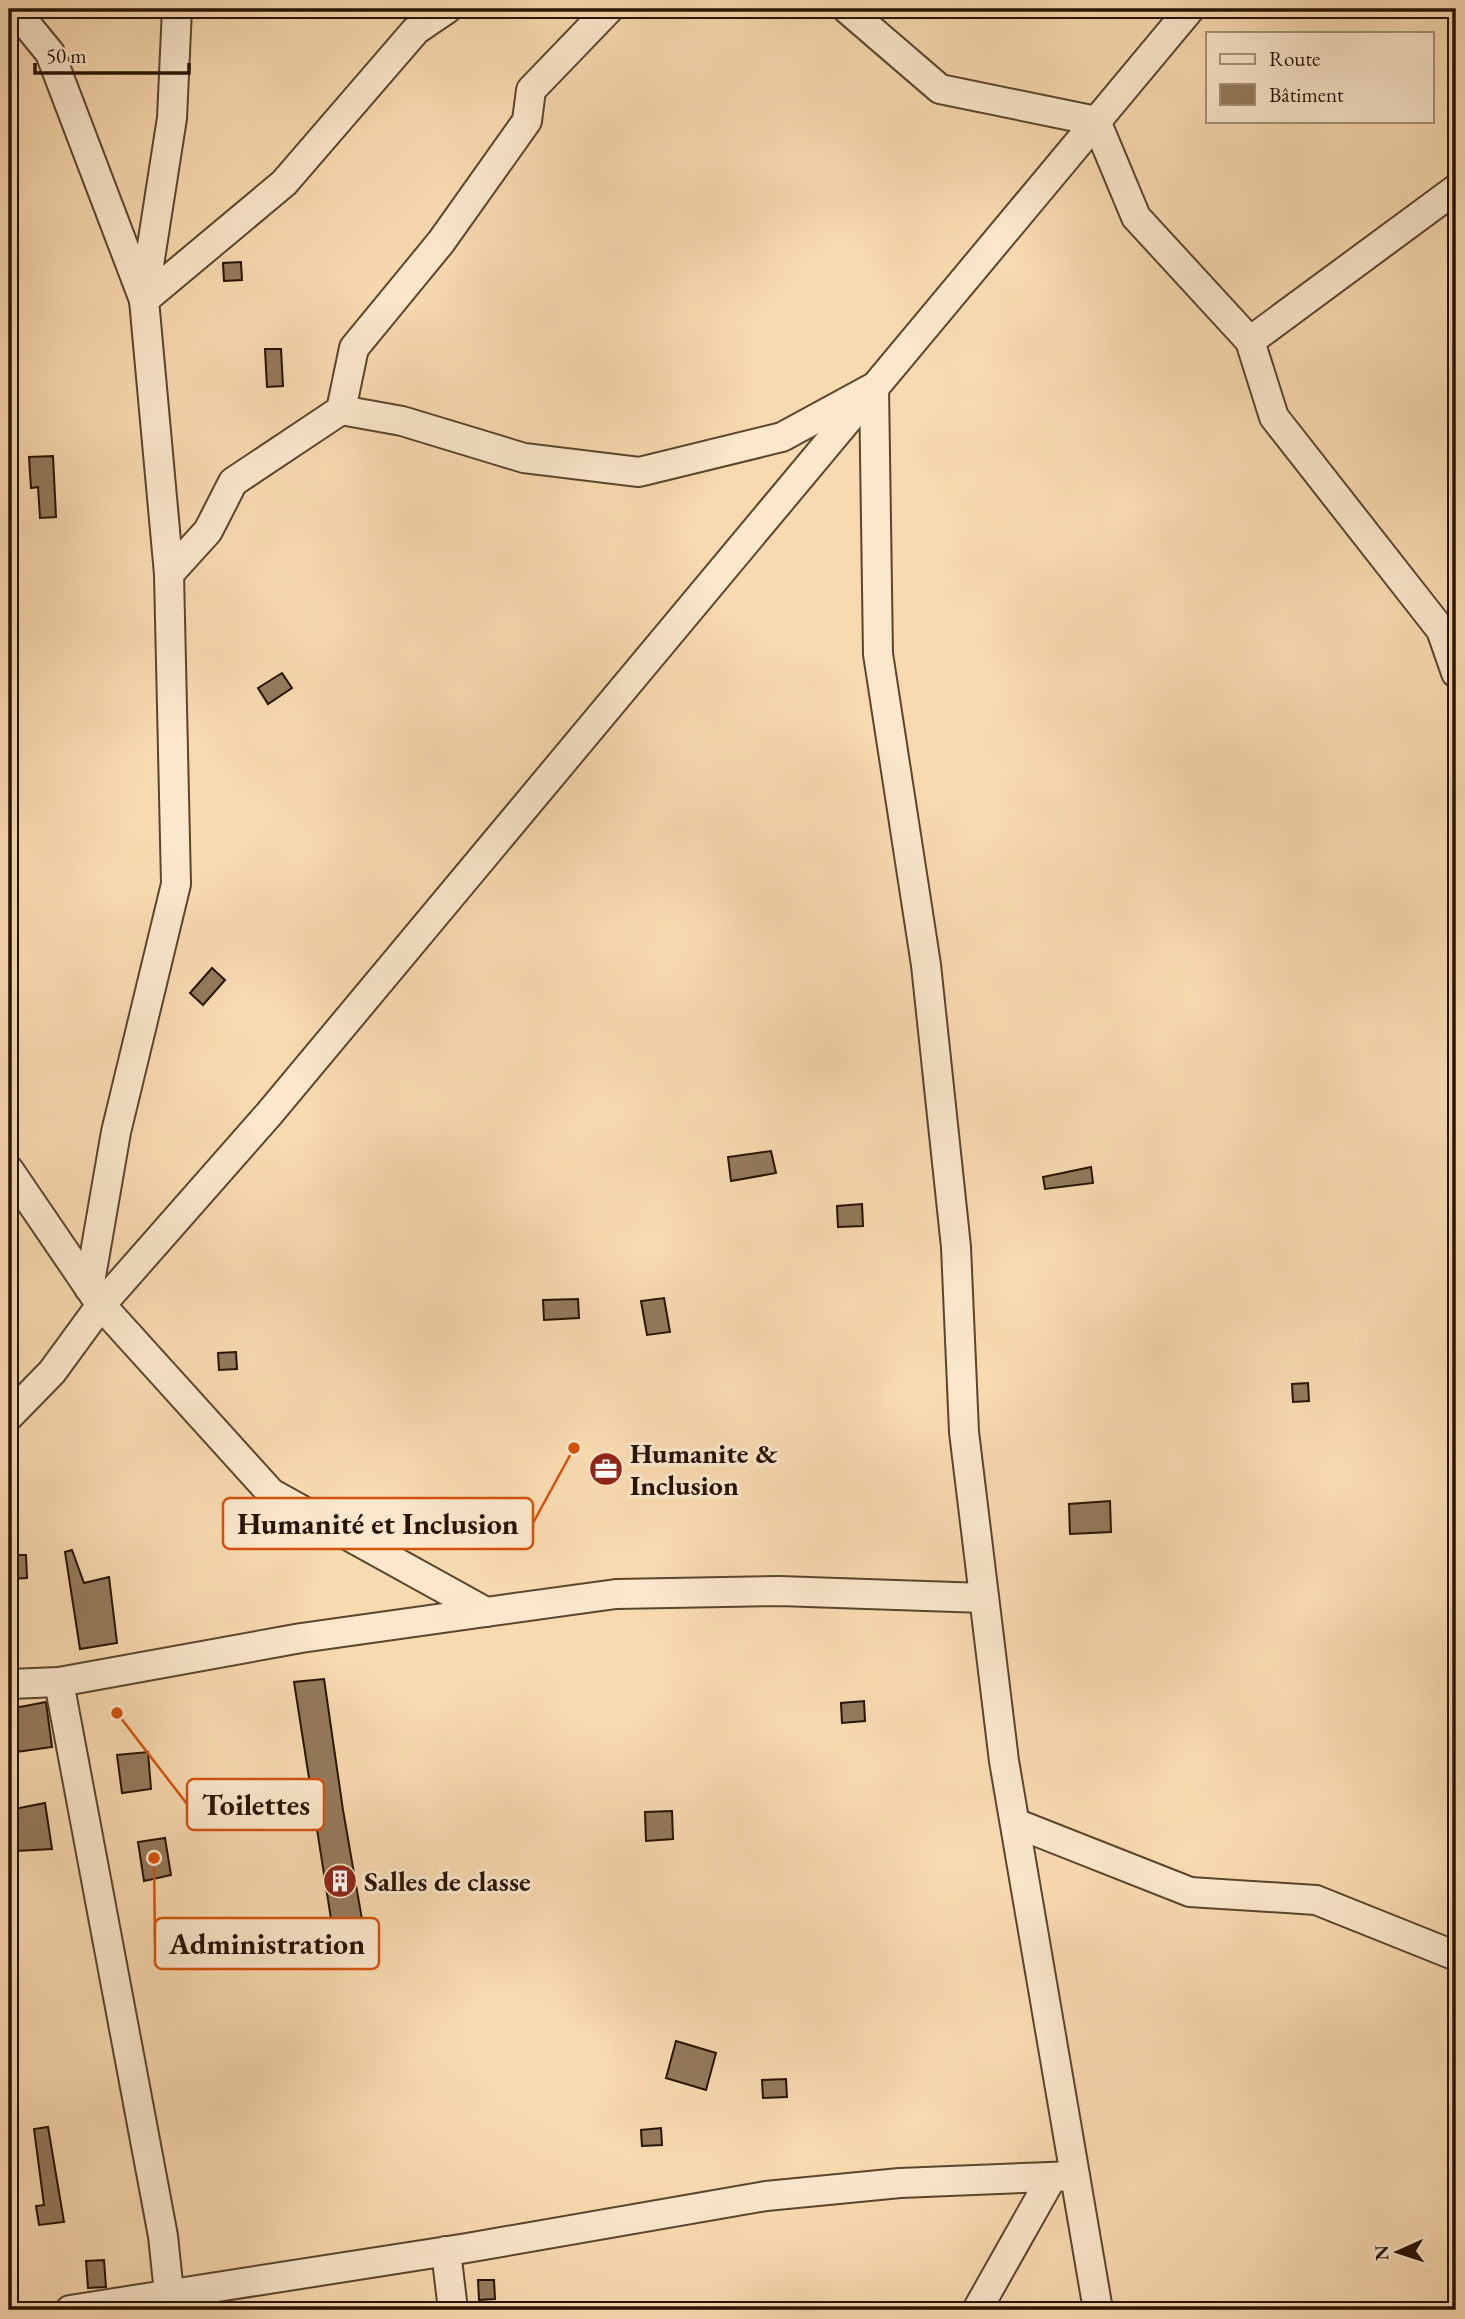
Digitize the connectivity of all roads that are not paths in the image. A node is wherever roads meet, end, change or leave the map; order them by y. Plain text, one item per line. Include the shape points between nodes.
1 (14, 9) edge
2 (177, 9) edge
3 (447, 9) edge
4 (609, 9) edge
5 (847, 9) edge
6 (1190, 9) edge
7 (1096, 121) junction
8 (1456, 189) edge
9 (144, 300) junction
10 (1250, 341) junction
11 (874, 387) junction
12 (341, 410) junction
13 (169, 575) junction
14 (1456, 673) edge
15 (9, 1170) edge
16 (95, 1297) junction
17 (9, 1416) edge
18 (984, 1598) junction
19 (486, 1612) junction
20 (60, 1682) junction
21 (9, 1684) edge
22 (1015, 1823) junction
23 (1456, 1956) edge
24 (1064, 2176) junction
25 (446, 2251) junction
26 (169, 2293) junction
27 (70, 2310) edge
28 (453, 2310) edge
29 (977, 2310) edge
30 (1098, 2310) edge

1 - 9 street via 50,53
2 - 9 street via 172,118
3 - 9 street via 416,30 284,183
4 - 12 street via 531,90 527,121 441,242 354,348
5 - 7 street via 940,89
6 - 7 street
7 - 10 street via 1136,217
7 - 11 street
8 - 10 street
9 - 13 street
10 - 14 street via 1274,417 1441,630
11 - 12 street via 782,437 639,472 524,458 402,421
11 - 16 street via 269,1114
11 - 18 street via 878,654 926,965 956,1247 964,1432
12 - 13 street via 233,482 208,531
13 - 16 street via 176,884 116,1132
15 - 16 street
16 - 17 street via 52,1372
16 - 19 street via 271,1493
18 - 19 street via 779,1591 616,1594
18 - 22 street
19 - 20 street via 302,1637
20 - 21 street
20 - 26 street via 163,2236
22 - 23 street via 1190,1892 1316,1900
22 - 24 street
24 - 25 street via 900,2183 766,2196
24 - 29 street
24 - 30 street
25 - 26 street
25 - 28 street
26 - 27 street

